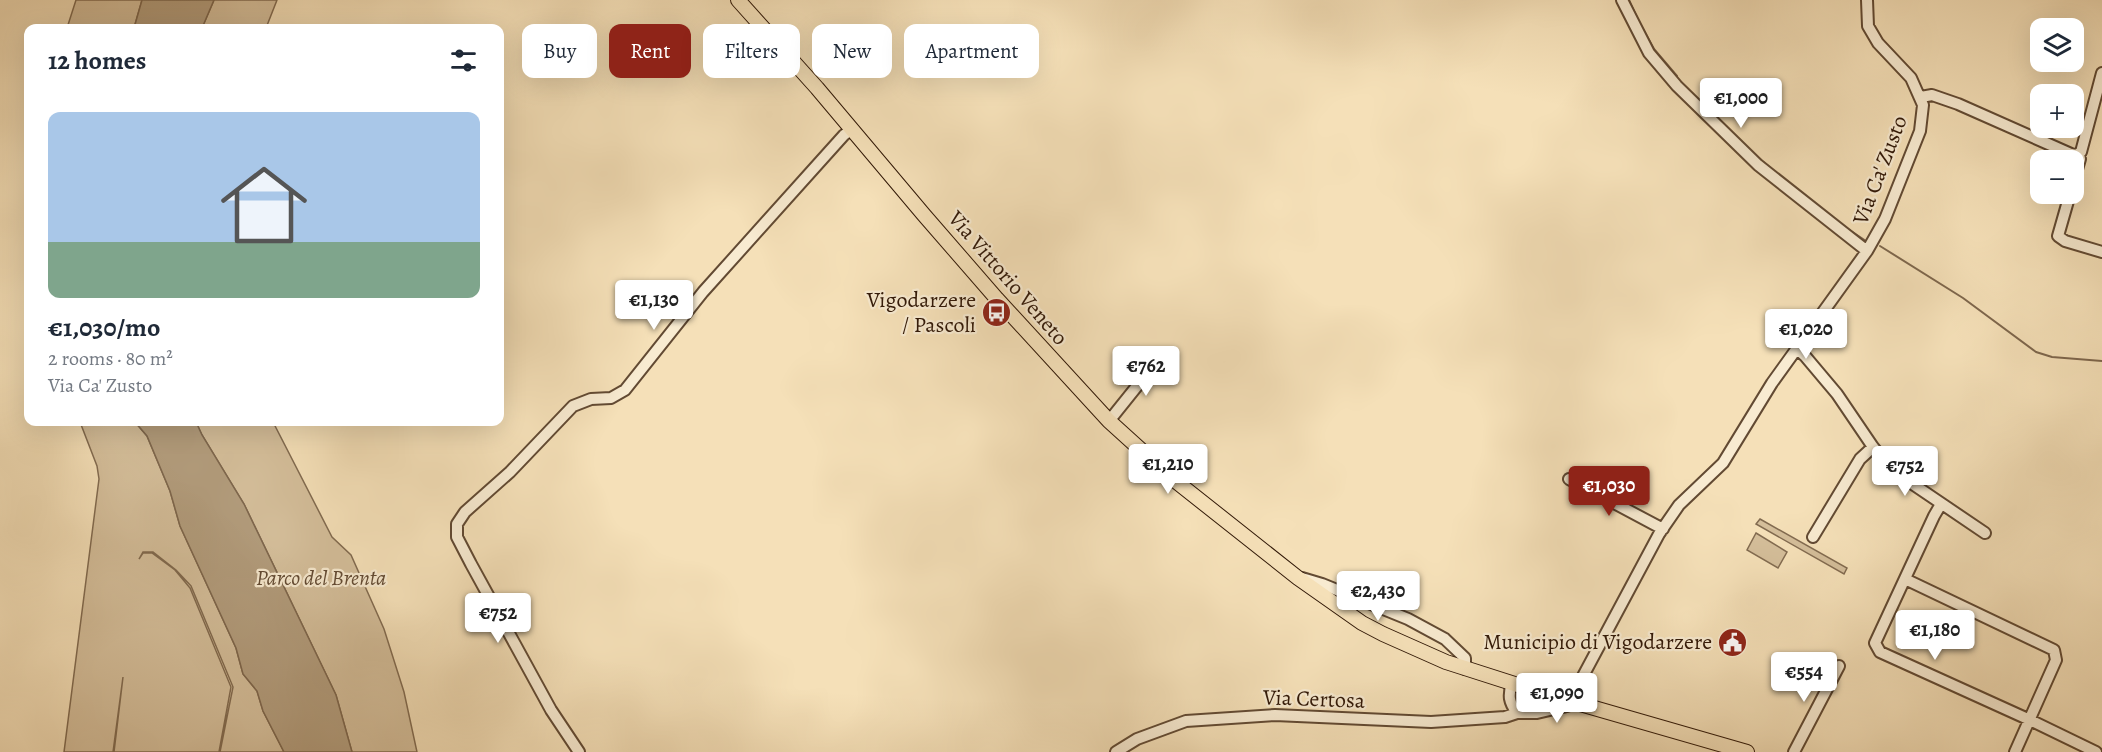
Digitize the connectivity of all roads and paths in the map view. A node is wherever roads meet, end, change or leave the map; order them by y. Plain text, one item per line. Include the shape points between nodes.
1 (738, 0) edge
2 (1622, 0) edge
3 (1868, 0) edge
4 (2102, 73) edge
5 (1921, 97) junction
6 (852, 129) junction
7 (2062, 150) edge
8 (2082, 150) edge
9 (2067, 204) edge
10 (1867, 251) junction
11 (2102, 252) edge
12 (1796, 348) junction
13 (1162, 355) dead end
14 (1109, 421) junction
15 (1873, 447) junction
16 (1569, 479) dead end
17 (1941, 504) junction
18 (1663, 529) junction
19 (1985, 533) dead end
20 (1813, 537) dead end
21 (1298, 578) junction
22 (1905, 579) junction
23 (1839, 666) dead end
24 (1465, 669) junction
25 (1512, 683) junction
26 (1535, 690) junction
27 (1570, 701) junction
28 (1522, 713) junction
29 (2030, 720) junction
30 (579, 752) edge
31 (1116, 752) edge
32 (1747, 752) edge
33 (1794, 752) edge
34 (2015, 752) edge
35 (2096, 752) edge

1 - 6 main road, Via Vittorio Veneto
2 - 10 street via 1645,47 1677,86 1758,165
3 - 5 street, Via Ca' Zusto via 1868,26 1878,43 1911,78
4 - 8 street
5 - 7 street via 1932,95 1958,104
5 - 10 street, Via Ca' Zusto via 1920,130 1885,219
6 - 14 main road, Via Vittorio Veneto via 997,299
6 - 30 street via 703,292 625,390 610,398 591,399 573,406 465,512 458,524 458,537 471,564 551,710
9 - 11 street via 2058,236
10 - 12 street, Via Ca' Zusto
12 - 15 street via 1837,394
12 - 18 street, Via Ca' Zusto via 1723,463 1679,506
13 - 14 street
14 - 21 main road, Via Vittorio Veneto via 1173,479
15 - 17 street via 1892,470
15 - 20 street via 1860,459
16 - 18 street
17 - 19 street
17 - 22 street
18 - 27 street, Via Ca' Zusto
21 - 24 main road, Via Vittorio Veneto via 1383,634
21 - 24 street via 1335,589 1445,639 1465,658
22 - 29 street via 2054,650 2056,660
22 - 29 street via 1875,643 1880,652
23 - 33 street
24 - 25 main road, Via Vittorio Veneto
25 - 26 main road, Via Vittorio Veneto
25 - 28 street via 1510,703
26 - 27 main road, Via Vittorio Veneto
26 - 28 street
27 - 28 street, Via Certosa via 1562,708
27 - 32 main road, Via Vittorio Veneto
28 - 31 street, Via Certosa via 1431,722 1275,715 1186,721 1137,739
29 - 34 street
29 - 35 street

